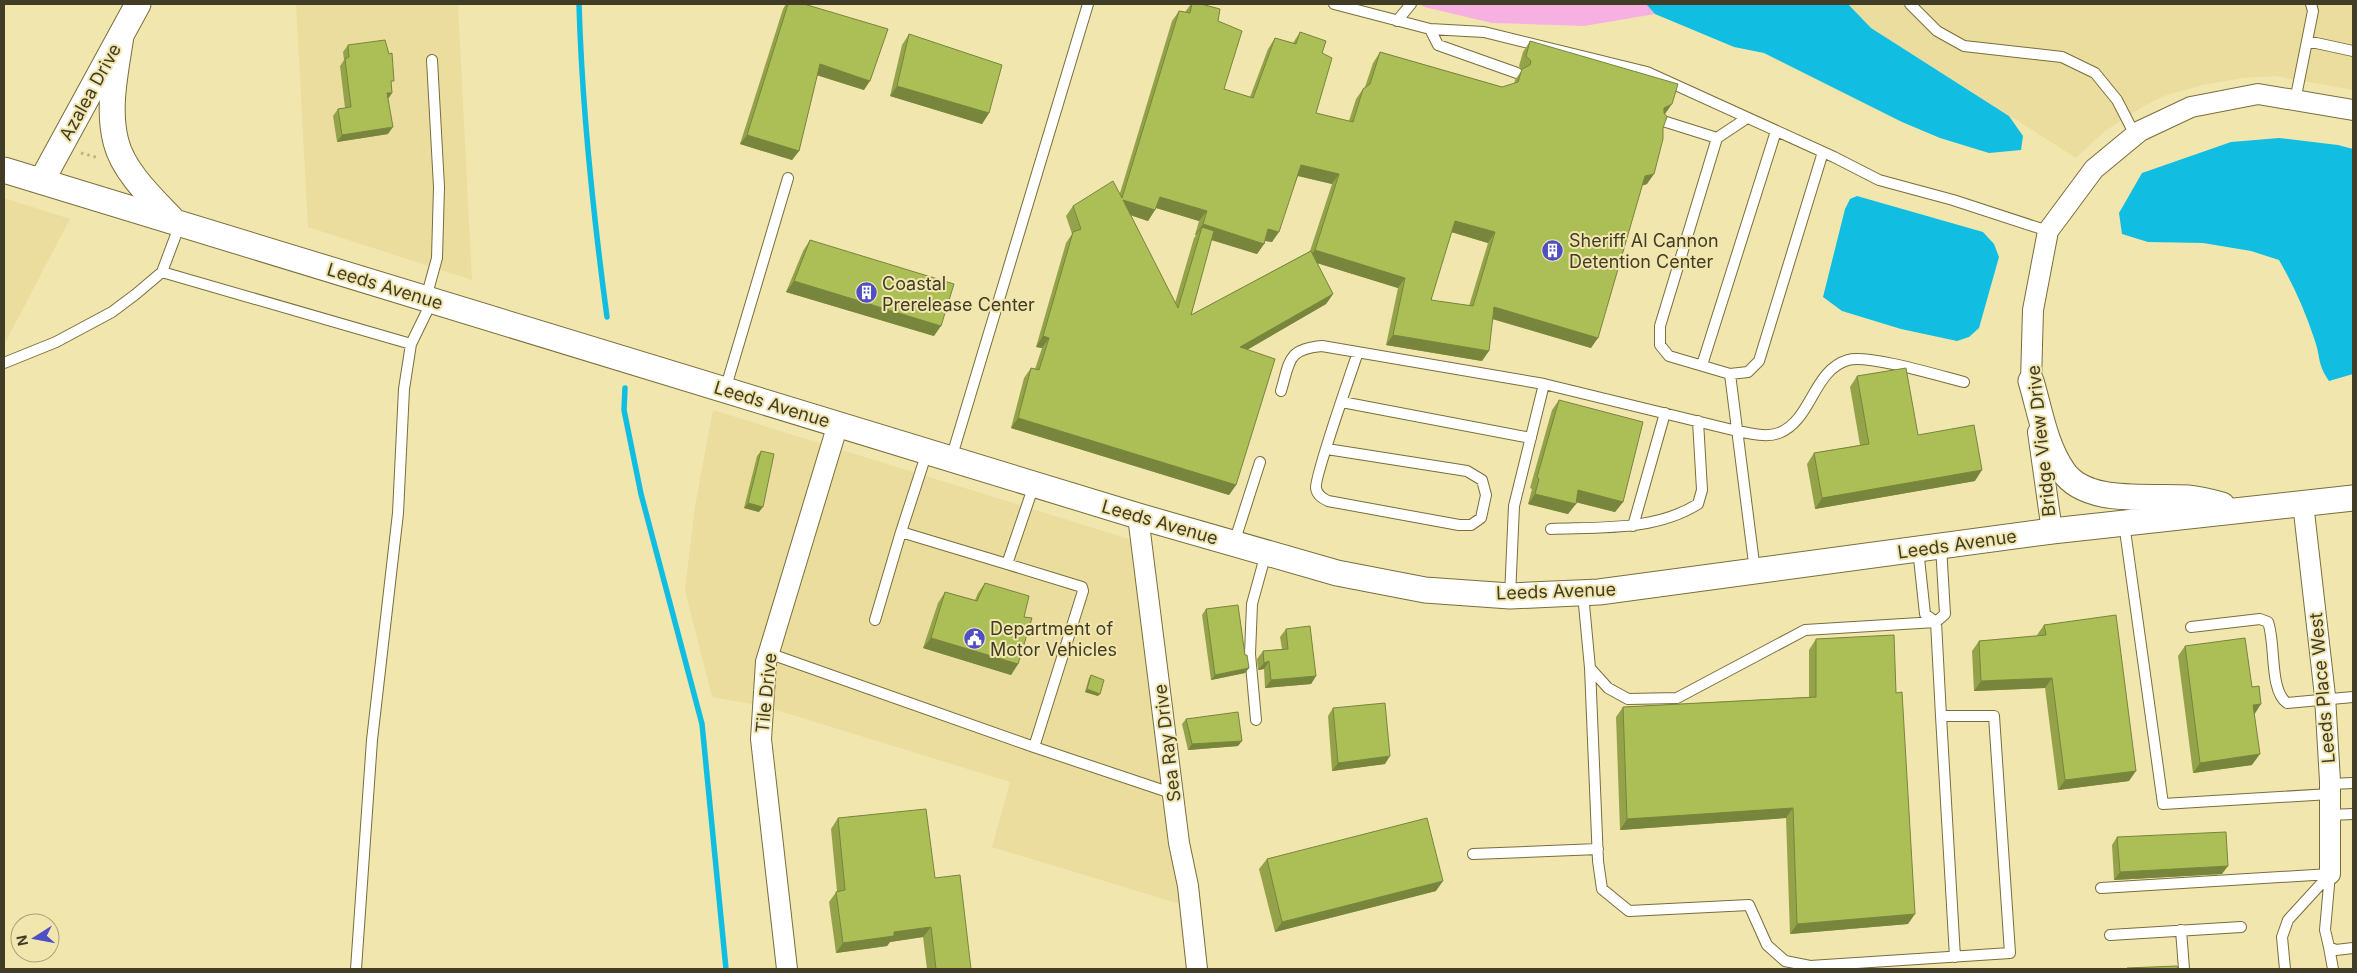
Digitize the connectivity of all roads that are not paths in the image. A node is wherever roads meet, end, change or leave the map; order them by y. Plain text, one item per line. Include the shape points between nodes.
1 (138, 4) edge
2 (1088, 4) edge
3 (1334, 4) edge
4 (1411, 4) edge
5 (1910, 4) edge
6 (2311, 4) edge
7 (1397, 21) junction
8 (1430, 29) junction
9 (121, 36) junction
10 (2307, 41) junction
11 (2353, 51) edge
12 (432, 60) dead end
13 (1517, 73) dead end
14 (2295, 101) junction
15 (2353, 110) edge
16 (1747, 118) junction
17 (1663, 121) edge
18 (1776, 131) junction
19 (2135, 135) junction
20 (1717, 138) junction
21 (1823, 152) junction
22 (4, 170) edge
23 (788, 178) dead end
24 (42, 180) junction
25 (177, 222) junction
26 (2048, 231) junction
27 (162, 272) junction
28 (430, 299) junction
29 (411, 344) junction
30 (1358, 352) junction
31 (4, 363) edge
32 (1702, 365) junction
33 (1730, 374) junction
34 (2031, 381) junction
35 (1964, 382) dead end
36 (1544, 384) junction
37 (725, 390) junction
38 (1281, 391) dead end
39 (1342, 402) junction
40 (1665, 413) junction
41 (1698, 422) junction
42 (838, 424) junction
43 (1737, 431) junction
44 (1531, 438) junction
45 (1327, 449) junction
46 (927, 451) junction
47 (951, 458) junction
48 (1260, 462) dead end
49 (1034, 484) junction
50 (2353, 498) edge
51 (2303, 503) junction
52 (2246, 509) junction
53 (1138, 516) junction
54 (2124, 523) junction
55 (1633, 526) junction
56 (1551, 529) dead end
57 (2052, 531) junction
58 (901, 532) junction
59 (1234, 544) junction
60 (1929, 548) junction
61 (1266, 553) junction
62 (1007, 564) junction
63 (1755, 571) junction
64 (1583, 592) junction
65 (1510, 596) junction
66 (875, 620) dead end
67 (1936, 622) junction
68 (2191, 627) dead end
69 (768, 653) junction
70 (1590, 668) junction
71 (2353, 697) edge
72 (2325, 699) junction
73 (1941, 716) junction
74 (1256, 720) dead end
75 (1034, 747) junction
76 (2353, 783) edge
77 (2330, 789) junction
78 (1174, 794) junction
79 (2353, 814) edge
80 (2330, 815) junction
81 (1598, 850) junction
82 (1474, 854) dead end
83 (2330, 874) junction
84 (2101, 888) dead end
85 (2241, 926) dead end
86 (2181, 930) junction
87 (2110, 935) dead end
88 (2329, 947) junction
89 (2353, 948) edge
90 (1955, 957) junction
91 (356, 969) edge
92 (787, 969) edge
93 (1197, 969) edge
94 (2184, 969) edge
95 (2285, 969) edge
96 (2333, 969) edge

1 - 9 street, Azalea Drive
2 - 47 lane
3 - 7 lane
4 - 7 lane
5 - 19 lane via 1937,31 1964,46 2062,57 2095,72 2117,100
6 - 10 lane via 2313,11
7 - 8 lane
8 - 13 lane via 1438,45
8 - 16 lane via 1484,32 1647,72
9 - 24 street, Azalea Drive
9 - 25 street via 114,81 116,143 140,185
10 - 11 lane
10 - 14 lane
12 - 28 lane via 439,187 438,258
14 - 15 street, Bridge View Drive
14 - 19 street, Bridge View Drive via 2258,94 2191,107
16 - 18 lane
16 - 20 lane
17 - 20 lane
18 - 21 lane
18 - 32 lane
19 - 26 street, Bridge View Drive via 2094,169
20 - 32 lane via 1660,326 1660,345 1669,356
21 - 26 lane via 1879,180
21 - 33 lane via 1759,361 1748,372
22 - 24 street, Leeds Avenue
23 - 37 lane
24 - 25 street, Leeds Avenue
25 - 27 lane
25 - 28 street, Leeds Avenue
26 - 34 street, Bridge View Drive via 2033,310
27 - 29 lane
27 - 31 lane via 112,312 56,342
28 - 29 lane
28 - 37 street, Leeds Avenue
29 - 91 lane via 404,389 398,513 367,800
30 - 36 lane
30 - 38 lane via 1322,346 1303,348 1291,358
30 - 39 lane
32 - 33 lane
33 - 43 lane
34 - 52 street via 2050,447 2063,472 2079,486 2107,495 2189,498
34 - 57 street, Bridge View Drive
35 - 43 lane via 1865,358 1848,360 1830,369 1793,425 1778,434
36 - 40 lane
36 - 44 lane
37 - 42 street, Leeds Avenue
39 - 44 lane
39 - 45 lane
40 - 41 lane
40 - 55 lane
41 - 43 lane
41 - 55 lane via 1702,490 1698,504 1683,513
42 - 46 street, Leeds Avenue
42 - 69 street, Tile Drive
43 - 63 lane
44 - 65 lane via 1514,506
45 - 45 lane via 1315,486 1319,496 1328,501 1459,524 1471,525 1481,518 1486,495 1482,480 1467,471
46 - 47 street, Leeds Avenue
46 - 58 lane
47 - 49 street, Leeds Avenue
48 - 59 lane
49 - 53 street, Leeds Avenue
49 - 62 lane
50 - 51 street, Leeds Avenue
51 - 52 street, Leeds Avenue
51 - 72 street, Leeds Place West
52 - 54 street, Leeds Avenue
53 - 59 street, Leeds Avenue
53 - 78 street, Sea Ray Drive
54 - 57 street, Leeds Avenue
54 - 77 lane via 2163,804
55 - 56 lane
57 - 60 street, Leeds Avenue
58 - 62 lane
58 - 66 lane
59 - 61 street, Leeds Avenue
60 - 63 street, Leeds Avenue
60 - 67 lane via 1925,614
60 - 67 lane via 1945,614
61 - 65 street, Leeds Avenue via 1337,573 1425,590
61 - 74 lane via 1252,604 1250,654
62 - 75 lane via 1082,587 1083,591
63 - 64 street, Leeds Avenue
64 - 65 street, Leeds Avenue
64 - 70 lane
67 - 70 lane via 1805,630 1677,698 1628,699 1608,688
67 - 73 lane
68 - 72 lane via 2260,619 2268,622 2281,698 2287,703
69 - 75 lane
69 - 92 street, Tile Drive via 761,739
70 - 81 lane
71 - 72 lane
72 - 77 street, Leeds Place West
73 - 90 lane
73 - 90 lane via 1994,716 2010,953
75 - 78 lane
76 - 77 lane
77 - 80 street, Leeds Place West
78 - 93 street, Sea Ray Drive
79 - 80 lane
80 - 83 street, Leeds Place West
81 - 82 lane
81 - 90 lane via 1602,889 1629,911 1749,905 1767,945 1785,961 1810,966
83 - 84 lane
83 - 88 lane via 2325,930
83 - 95 lane via 2288,920 2282,937
85 - 86 lane
86 - 87 lane
86 - 94 lane
88 - 89 lane via 2336,950
88 - 96 lane

